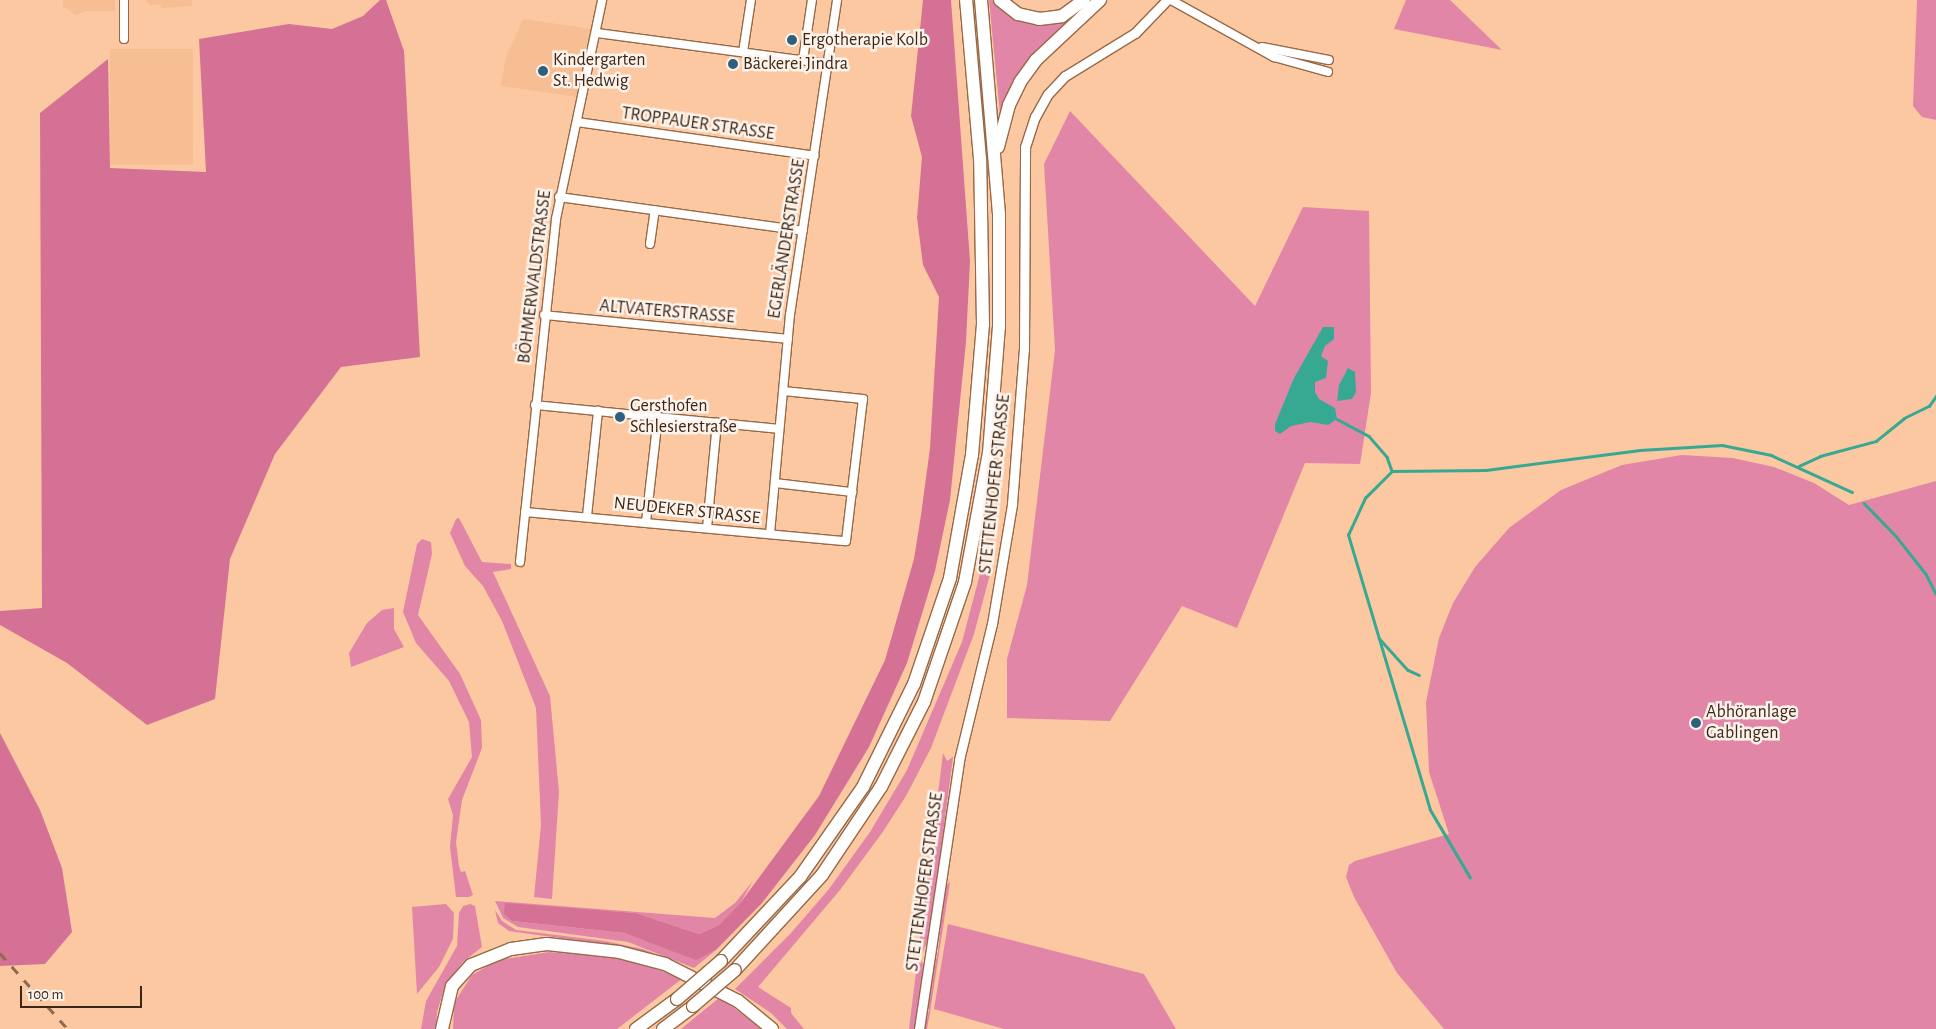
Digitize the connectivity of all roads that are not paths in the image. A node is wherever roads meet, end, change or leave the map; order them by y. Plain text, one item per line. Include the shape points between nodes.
1 (124, 0) edge
2 (602, 0) edge
3 (751, 0) edge
4 (812, 0) edge
5 (837, 0) edge
6 (966, 0) edge
7 (981, 0) edge
8 (1000, 0) edge
9 (1084, 0) edge
10 (1100, 0) edge
11 (1169, 0) edge
12 (597, 33) junction
13 (124, 39) dead end
14 (1256, 46) junction
15 (743, 52) junction
16 (803, 60) junction
17 (1330, 60) dead end
18 (828, 64) junction
19 (1328, 72) dead end
20 (577, 122) junction
21 (815, 156) junction
22 (996, 157) junction
23 (559, 197) junction
24 (655, 210) junction
25 (803, 232) junction
26 (650, 244) dead end
27 (544, 315) junction
28 (788, 338) junction
29 (783, 391) junction
30 (535, 405) junction
31 (598, 411) junction
32 (658, 417) junction
33 (717, 422) junction
34 (779, 429) junction
35 (776, 484) junction
36 (852, 492) junction
37 (525, 512) junction
38 (587, 516) junction
39 (646, 522) junction
40 (707, 528) junction
41 (770, 534) junction
42 (520, 562) dead end
43 (444, 1015) junction
44 (680, 1016) junction
45 (442, 1029) edge
46 (447, 1029) edge
47 (636, 1029) edge
48 (663, 1029) edge
49 (672, 1029) edge
50 (772, 1029) edge
51 (919, 1029) edge

1 - 13 street
2 - 12 street, BÖHMERWALDSTRASSE
3 - 15 street
4 - 16 street
5 - 18 street, EGERLÄNDERSTRASSE
6 - 47 highway, bridge via 980,159 983,324 968,490 950,578 914,684 863,787 795,883 721,961
7 - 22 highway
8 - 9 highway via 1018,14 1039,19 1062,16
10 - 22 highway via 1036,60 1020,82 1009,105
11 - 14 street
11 - 51 street, STETTENHOFER STRASSE via 1135,33 1065,76 1048,94 1025,147 1024,349 1012,504 992,624 959,760
12 - 15 street
12 - 20 street, BÖHMERWALDSTRASSE
14 - 17 street
14 - 19 street via 1294,65
15 - 16 street
16 - 18 street
18 - 21 street, EGERLÄNDERSTRASSE
20 - 21 street, TROPPAUER STRASSE
20 - 23 street, BÖHMERWALDSTRASSE
21 - 25 street, EGERLÄNDERSTRASSE
22 - 44 highway, bridge via 1000,285 994,406 979,517 953,625 915,723 866,811 802,900 735,970
23 - 24 street
23 - 27 street, BÖHMERWALDSTRASSE
24 - 25 street
24 - 26 street
25 - 28 street, EGERLÄNDERSTRASSE
27 - 28 street, ALTVATERSTRASSE
27 - 30 street, BÖHMERWALDSTRASSE
28 - 29 street, EGERLÄNDERSTRASSE
29 - 34 street, EGERLÄNDERSTRASSE
29 - 36 street via 863,399
30 - 31 street
30 - 37 street, BÖHMERWALDSTRASSE
31 - 32 street
31 - 38 street
32 - 33 street
32 - 39 street
33 - 34 street
33 - 40 street
34 - 35 street, EGERLÄNDERSTRASSE
35 - 36 street
35 - 41 street, EGERLÄNDERSTRASSE
36 - 41 street, NEUDEKER STRASSE via 846,541
37 - 38 street, NEUDEKER STRASSE
37 - 42 street, BÖHMERWALDSTRASSE
38 - 39 street, NEUDEKER STRASSE
39 - 40 street, NEUDEKER STRASSE
40 - 41 street, NEUDEKER STRASSE
43 - 45 highway
43 - 46 highway
43 - 50 highway via 452,986 483,958 526,946 570,945 619,952 665,964 738,1001
44 - 48 highway
44 - 49 highway

